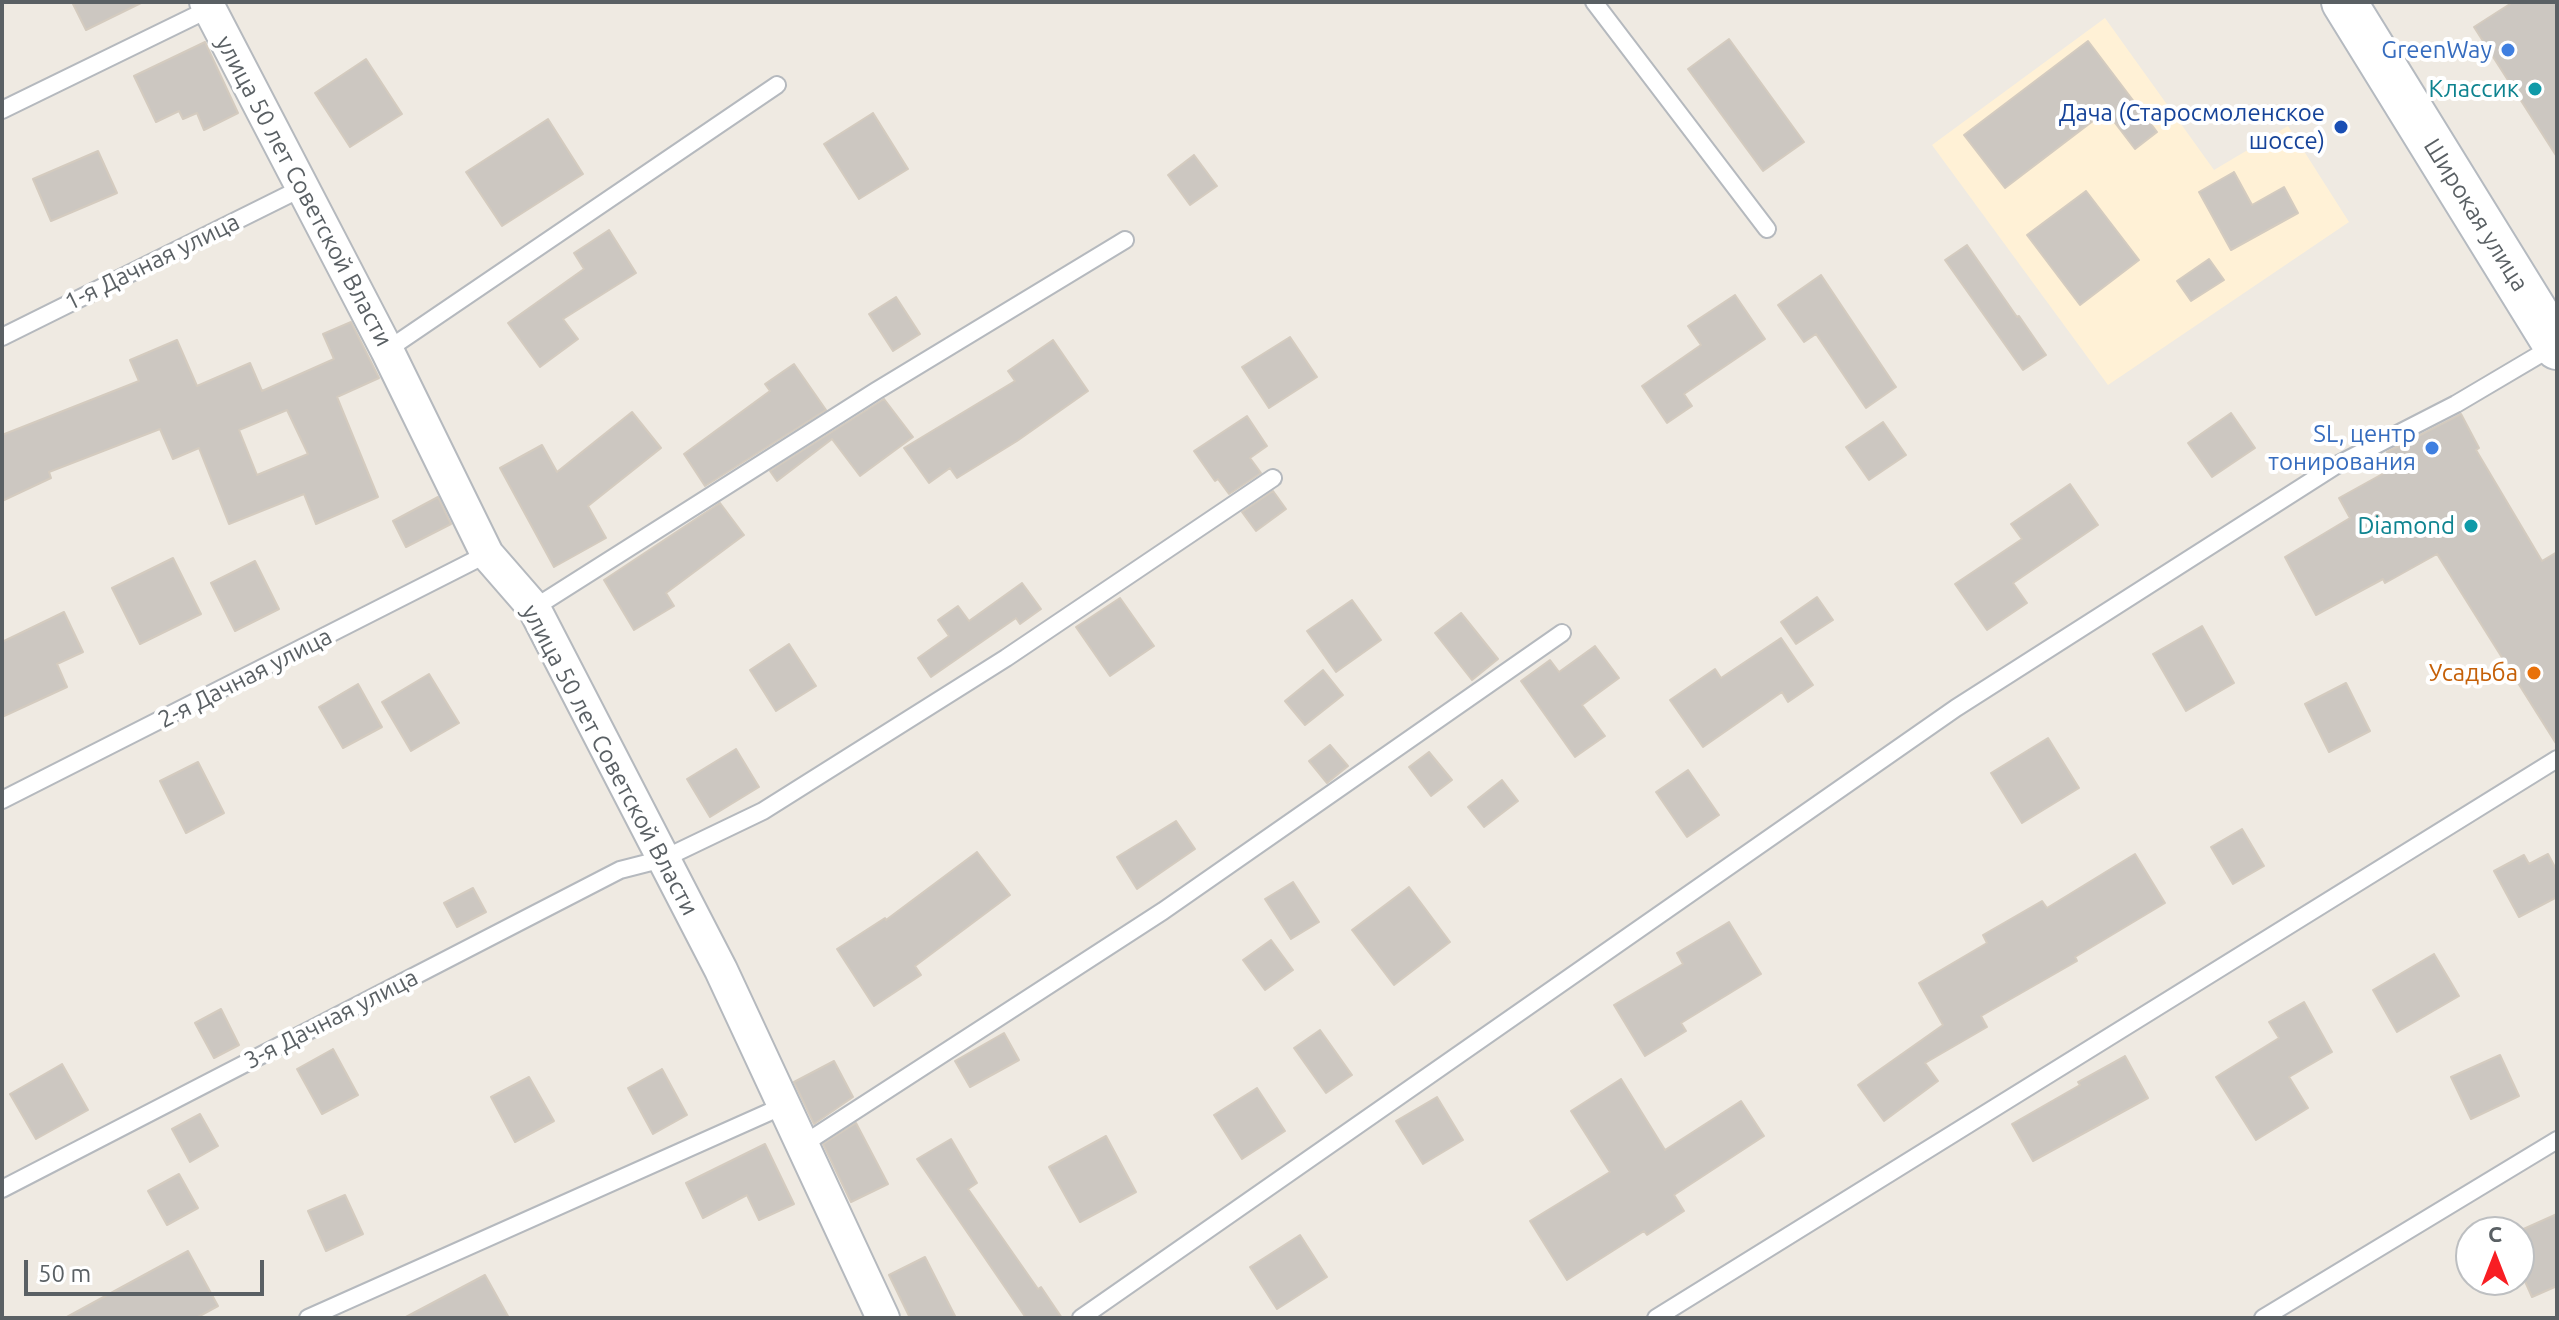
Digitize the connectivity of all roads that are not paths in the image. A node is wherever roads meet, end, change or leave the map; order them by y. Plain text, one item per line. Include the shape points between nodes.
1 (1594, 2) edge
2 (2345, 2) edge
3 (207, 6) edge
4 (777, 85) dead end
5 (2, 110) edge
6 (302, 188) junction
7 (1767, 229) dead end
8 (1125, 240) dead end
9 (2, 337) edge
10 (2556, 346) edge
11 (387, 350) junction
12 (1273, 478) dead end
13 (487, 554) junction
14 (534, 608) junction
15 (1562, 633) dead end
16 (2557, 759) edge
17 (2, 800) edge
18 (663, 859) junction
19 (783, 1106) junction
20 (2557, 1140) edge
21 (802, 1145) junction
22 (2, 1189) edge
23 (308, 1318) edge
24 (883, 1318) edge
25 (1081, 1318) edge
26 (1656, 1318) edge
27 (2263, 1318) edge

1 - 7 lane
2 - 10 main road, Широкая улица
3 - 5 lane
3 - 6 street, улица 50 лет Советской Власти
4 - 11 lane
6 - 9 lane, 1-я Дачная улица
6 - 11 street, улица 50 лет Советской Власти
8 - 14 lane
10 - 25 lane via 2335,466 1956,708
11 - 13 street, улица 50 лет Советской Власти
12 - 18 lane, 3-я Дачная улица via 1006,658 777,803
13 - 14 street, улица 50 лет Советской Власти
13 - 17 lane, 2-я Дачная улица
14 - 18 street, улица 50 лет Советской Власти
15 - 21 lane via 1163,911
16 - 26 lane
18 - 19 street, улица 50 лет Советской Власти
18 - 22 lane, 3-я Дачная улица via 620,870
19 - 21 street, улица 50 лет Советской Власти
19 - 23 lane
20 - 27 lane
21 - 24 street, улица 50 лет Советской Власти

